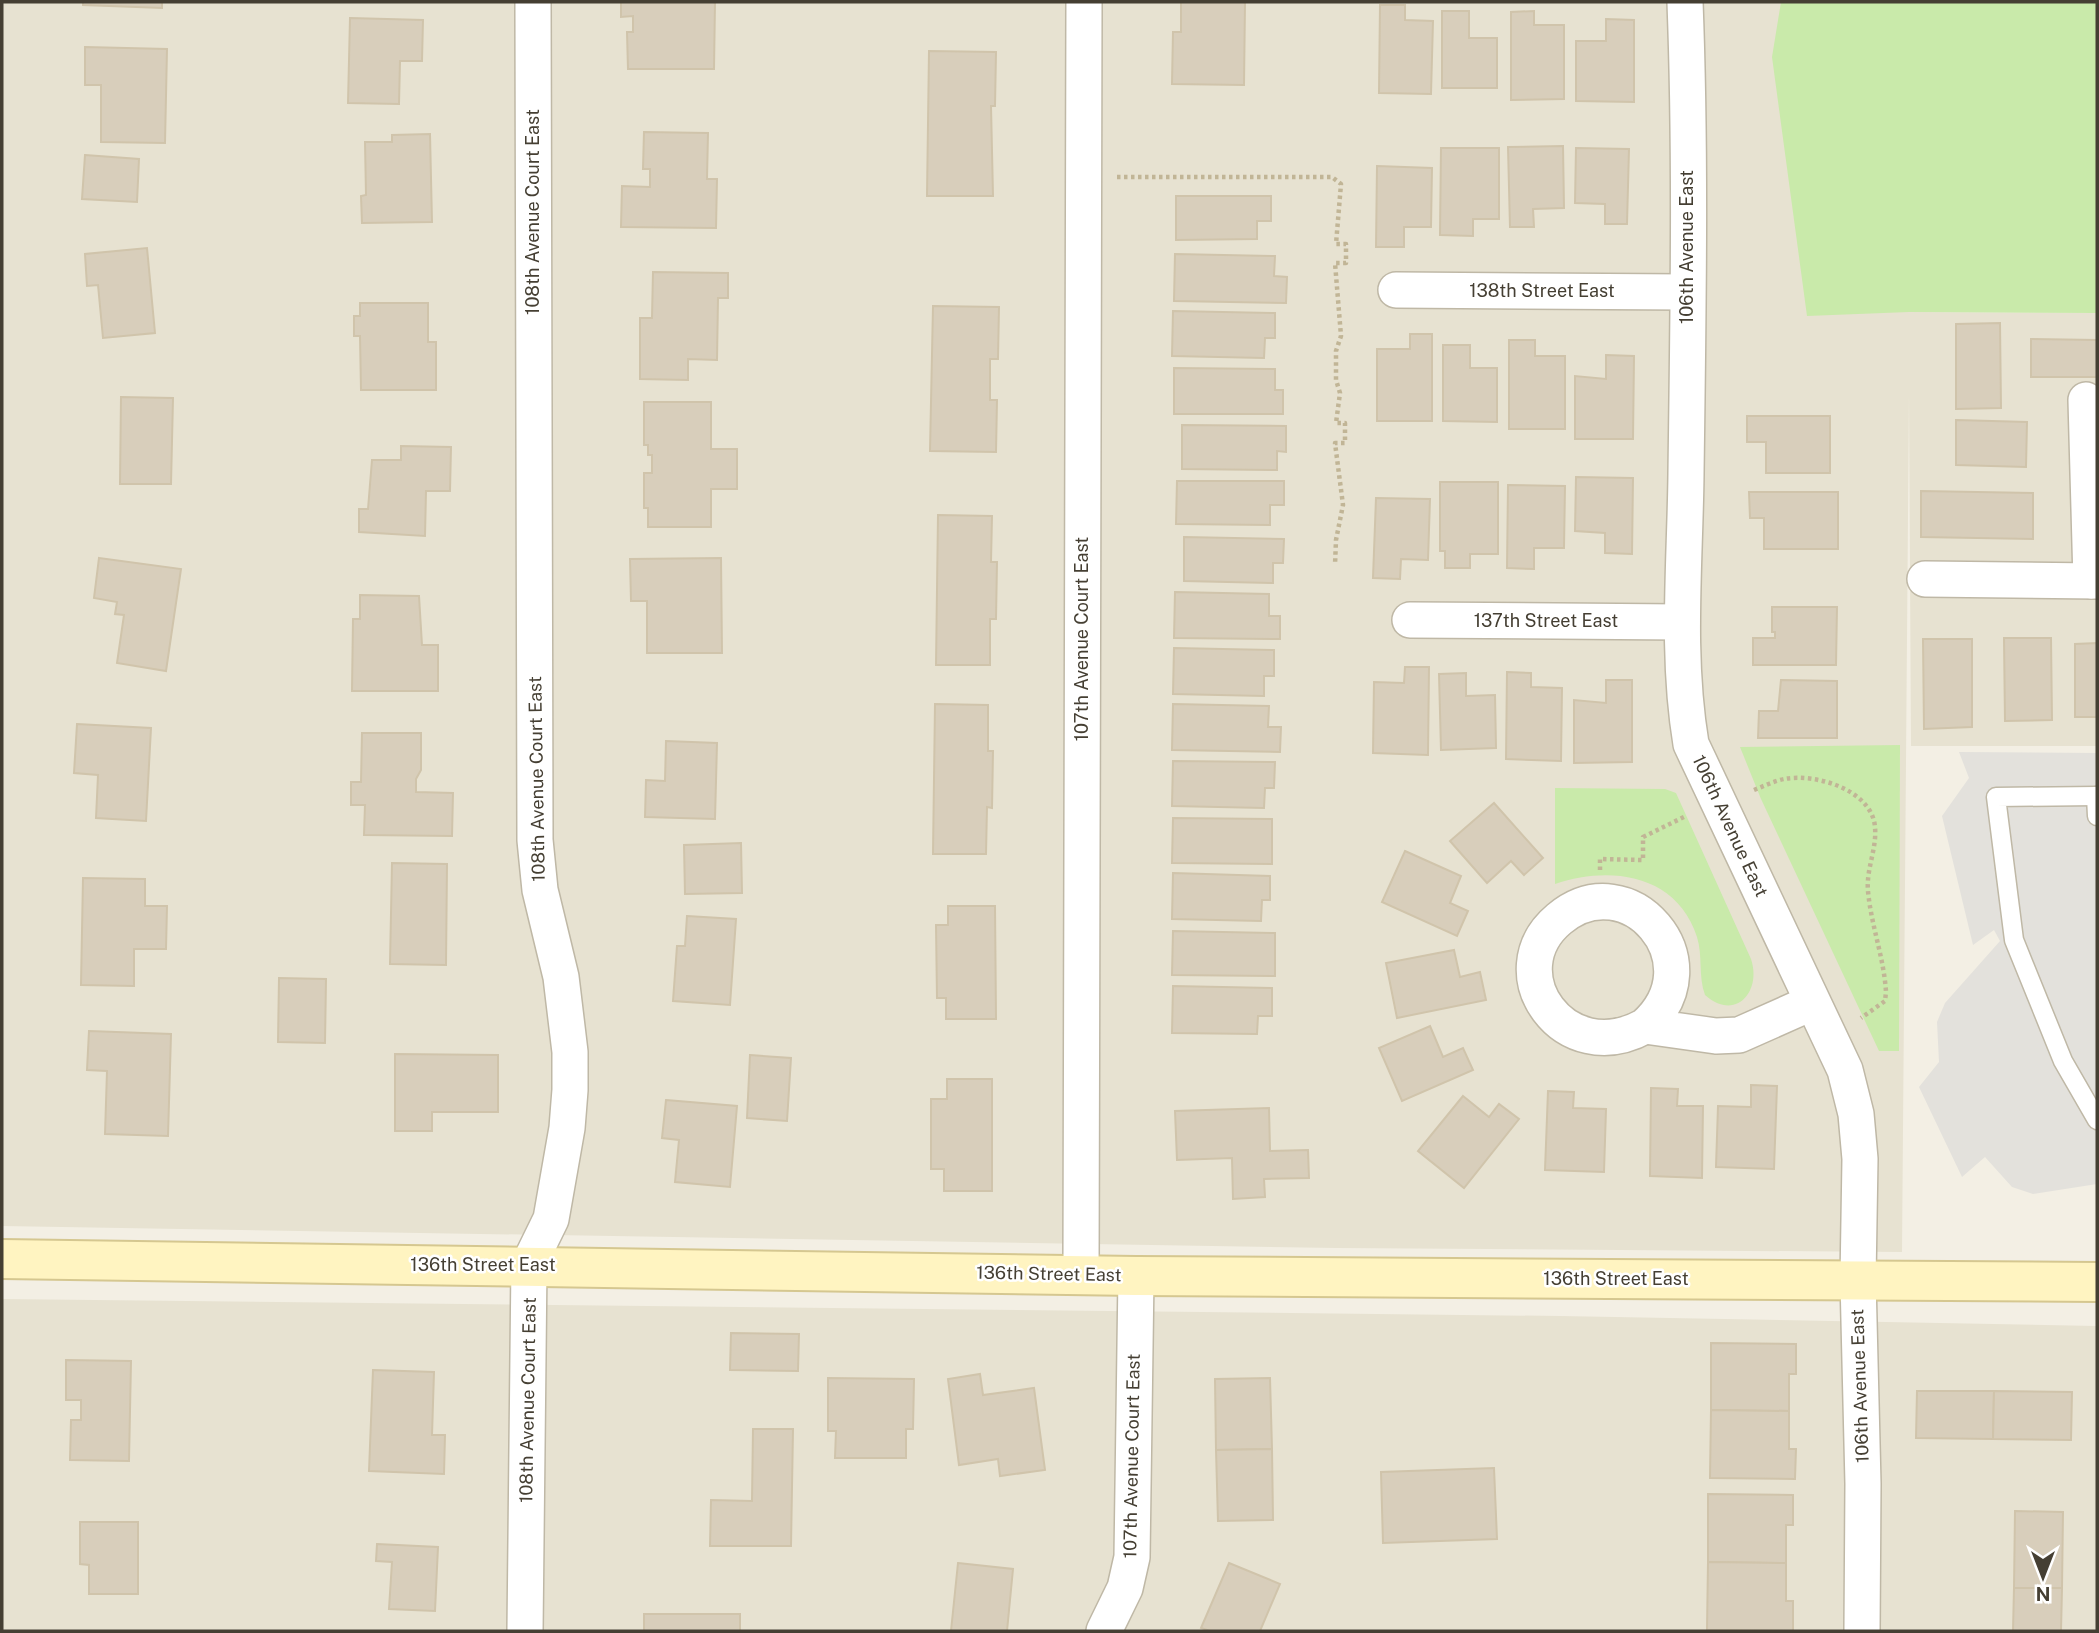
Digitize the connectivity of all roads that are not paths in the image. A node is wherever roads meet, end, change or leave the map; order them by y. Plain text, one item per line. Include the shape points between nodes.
1 (533, 2) edge
2 (1084, 2) edge
3 (1685, 2) edge
4 (1396, 290) dead end
5 (1687, 292) junction
6 (2086, 400) dead end
7 (1925, 579) dead end
8 (2094, 581) edge
9 (1410, 620) dead end
10 (1682, 622) junction
11 (2097, 796) edge
12 (2097, 816) edge
13 (1811, 1003) junction
14 (1645, 1026) dead end
15 (2097, 1120) edge
16 (2, 1259) edge
17 (529, 1265) junction
18 (1081, 1275) junction
19 (1136, 1276) junction
20 (1858, 1280) junction
21 (2097, 1282) edge
22 (525, 1631) edge
23 (1104, 1631) edge
24 (1862, 1631) edge

1 - 17 street, 108th Avenue Court East via 535,840 540,890 561,977 570,1090 551,1219
2 - 18 street, 107th Avenue Court East
3 - 5 street, 106th Avenue East
4 - 5 street, 138th Street East
5 - 10 street, 106th Avenue East
6 - 8 street
7 - 8 street
9 - 10 street, 137th Street East
10 - 13 street, 106th Avenue East via 1684,700 1691,744
11 - 12 lane
11 - 15 lane via 1996,797 2014,940 2063,1061
13 - 14 street via 1739,1035 1696,1035
13 - 20 street, 106th Avenue East via 1845,1070 1856,1114 1861,1200
16 - 17 street, 136th Street East
17 - 18 street, 136th Street East
17 - 22 street, 108th Avenue Court East
18 - 19 street, 136th Street East
19 - 20 street, 136th Street East
19 - 23 street, 107th Avenue Court East via 1132,1557 1125,1588
20 - 21 street, 136th Street East
20 - 24 street, 106th Avenue East

